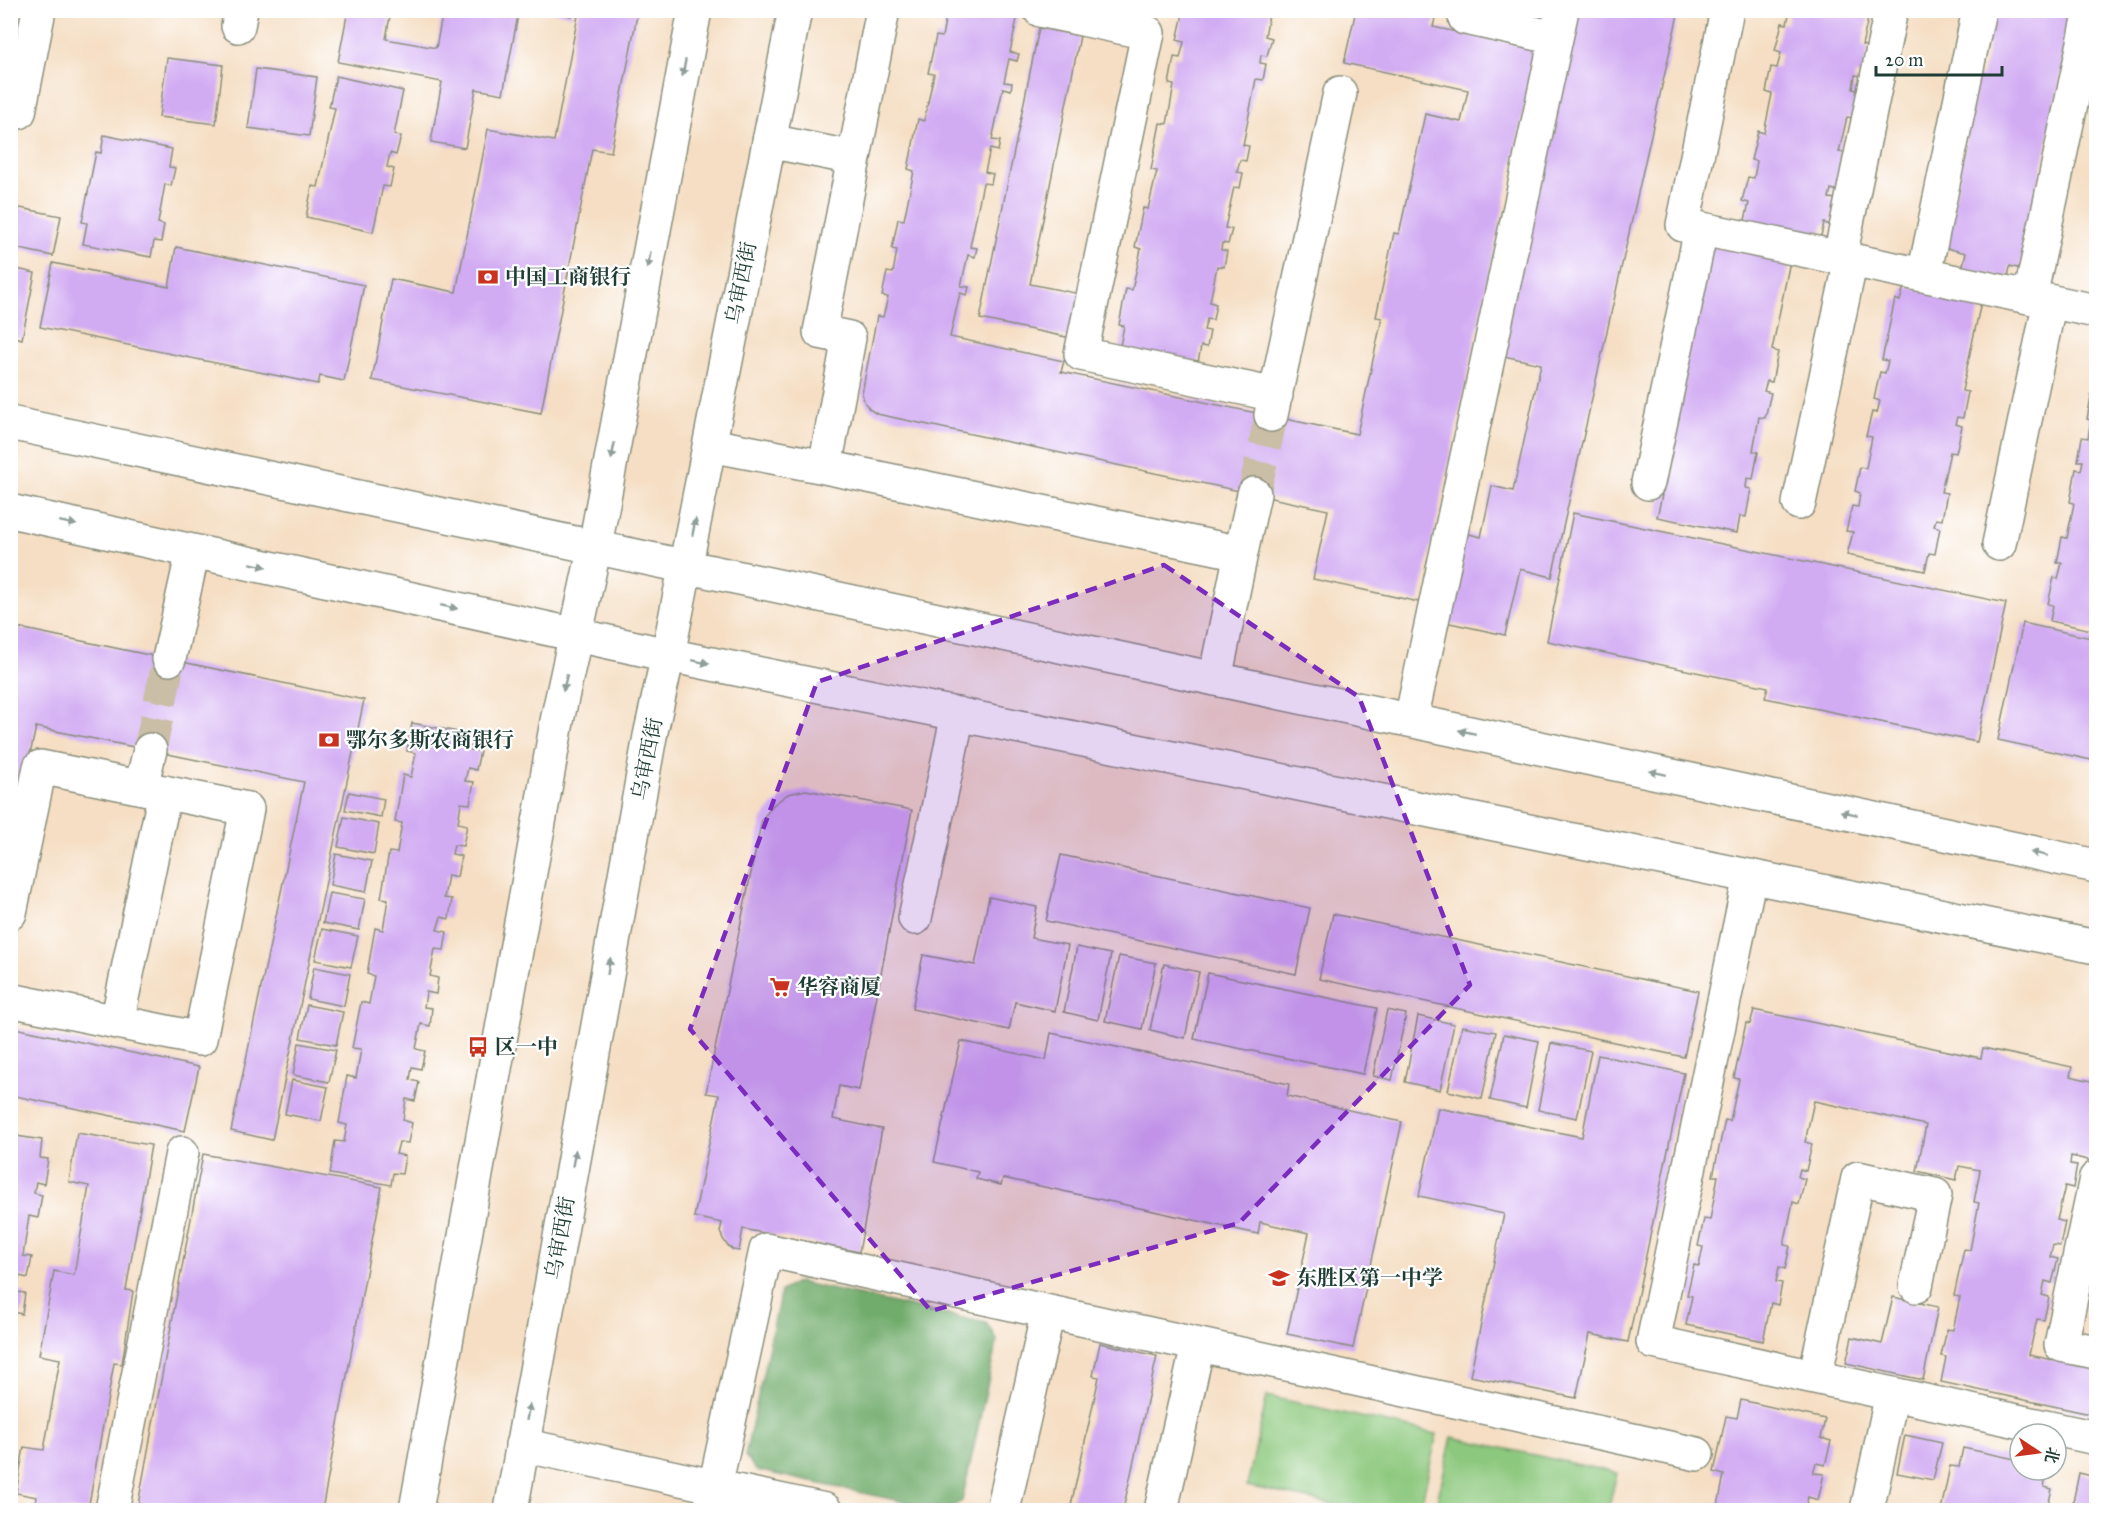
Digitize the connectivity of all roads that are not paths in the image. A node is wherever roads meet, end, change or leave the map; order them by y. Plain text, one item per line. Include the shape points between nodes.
1 (39, 10) edge
2 (695, 10) edge
3 (795, 10) edge
4 (883, 10) edge
5 (1040, 10) edge
6 (1466, 10) edge
7 (1727, 10) edge
8 (1892, 10) edge
9 (1979, 10) edge
10 (2091, 10) edge
11 (1559, 24) edge
12 (1340, 93) dead end
13 (10, 110) edge
14 (769, 141) junction
15 (854, 158) junction
16 (1701, 229) junction
17 (1845, 259) junction
18 (1924, 275) junction
19 (2040, 299) junction
20 (2097, 311) edge
21 (10, 423) edge
22 (710, 445) junction
23 (825, 467) junction
24 (1648, 483) dead end
25 (1254, 494) tunnel mouth
26 (1799, 503) dead end
27 (10, 511) edge
28 (1999, 544) dead end
29 (595, 546) junction
30 (193, 551) junction
31 (1241, 553) junction
32 (686, 566) junction
33 (576, 635) junction
34 (668, 655) junction
35 (169, 659) tunnel mouth
36 (1215, 679) junction
37 (958, 714) junction
38 (1411, 720) junction
39 (150, 750) tunnel mouth
40 (153, 790) junction
41 (2097, 866) edge
42 (1750, 876) junction
43 (10, 913) edge
44 (915, 918) dead end
45 (2097, 947) edge
46 (10, 1000) edge
47 (117, 1022) junction
48 (182, 1153) dead end
49 (2097, 1178) edge
50 (1916, 1286) dead end
51 (1048, 1312) junction
52 (1198, 1345) junction
53 (2097, 1352) edge
54 (1815, 1377) junction
55 (1892, 1394) junction
56 (2097, 1438) edge
57 (522, 1444) junction
58 (1697, 1454) dead end
59 (712, 1498) edge
60 (112, 1510) edge
61 (416, 1510) edge
62 (511, 1510) edge
63 (825, 1510) edge
64 (1004, 1510) edge
65 (1161, 1510) edge
66 (1868, 1510) edge

1 - 13 street via 19,112
2 -> 29 street
3 - 14 street, 乌审西街
4 - 15 street
5 - 12 street via 1148,33 1081,354 1273,406
6 - 11 street via 1465,18
7 - 16 street via 1683,225
8 - 17 street
9 - 18 street
10 - 19 street
11 - 38 street
14 - 15 street
14 - 22 street, 乌审西街
15 - 23 street via 820,332 849,338
16 - 17 street
16 - 24 street
17 - 18 street
17 - 26 street
18 - 19 street
19 - 20 street
19 - 28 street
21 - 29 street
22 - 23 street
32 -> 22 street, 乌审西街
23 - 31 street
25 - 31 street
27 -> 30 street
29 - 32 street
29 - 33 street
30 -> 33 street
30 - 35 street
31 - 36 street
32 - 34 street, 乌审西街
32 - 36 street
33 - 34 street
33 -> 61 street via 558,716
34 -> 37 street
57 -> 34 street, 乌审西街
36 - 38 street
37 - 42 street
37 - 44 street
41 -> 38 street
39 - 40 street
40 - 43 street via 40,767
40 - 47 street
40 - 47 street via 247,809 200,1040
42 - 45 street
42 - 54 street via 1653,1342
46 - 47 street
48 - 60 street
49 - 53 street via 2061,1345
50 - 54 street via 1935,1195 1858,1178
51 - 52 street
51 - 59 street via 766,1250
51 - 64 street
52 - 58 street
52 - 65 street
54 - 55 street
55 - 56 street
55 - 66 street
57 - 59 street
57 - 62 street, 乌审西街
59 - 63 street

